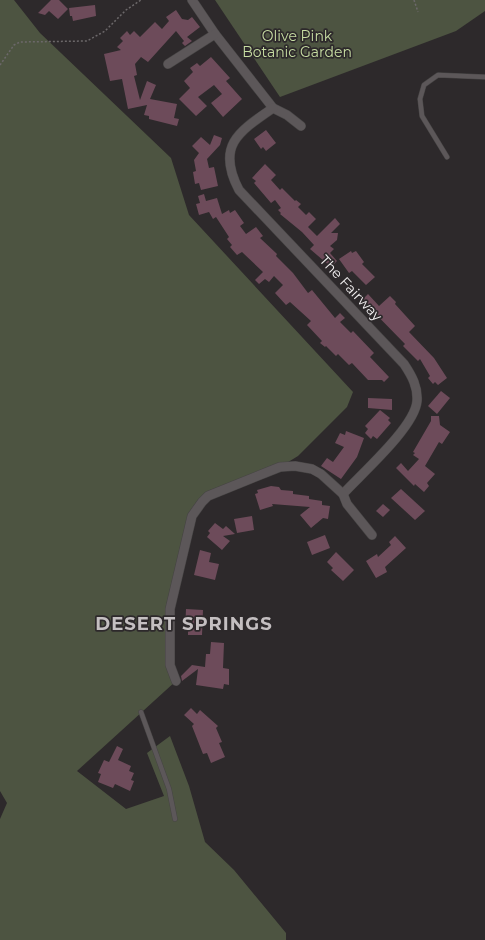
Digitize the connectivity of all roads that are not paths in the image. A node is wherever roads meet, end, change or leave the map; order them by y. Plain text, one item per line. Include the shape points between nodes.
1 (192, 0) edge
2 (215, 34) junction
3 (168, 64) dead end
4 (485, 77) edge
5 (273, 108) junction
6 (301, 126) dead end
7 (447, 158) dead end
8 (343, 494) junction
9 (372, 535) dead end
10 (176, 681) dead end
11 (140, 712) dead end
12 (175, 819) dead end

1 - 2 street
2 - 3 street
2 - 5 street
4 - 7 lane via 438,75 424,85 420,99 422,116
5 - 6 street
5 - 8 street, The Fairway via 238,135 230,156 233,178 240,190 404,364 412,376 416,390 417,402 413,415 403,430
8 - 9 street via 347,504
8 - 10 street via 321,474 312,469 295,466 280,467 214,493 202,502 192,516 170,610 170,665
11 - 12 lane via 169,789

